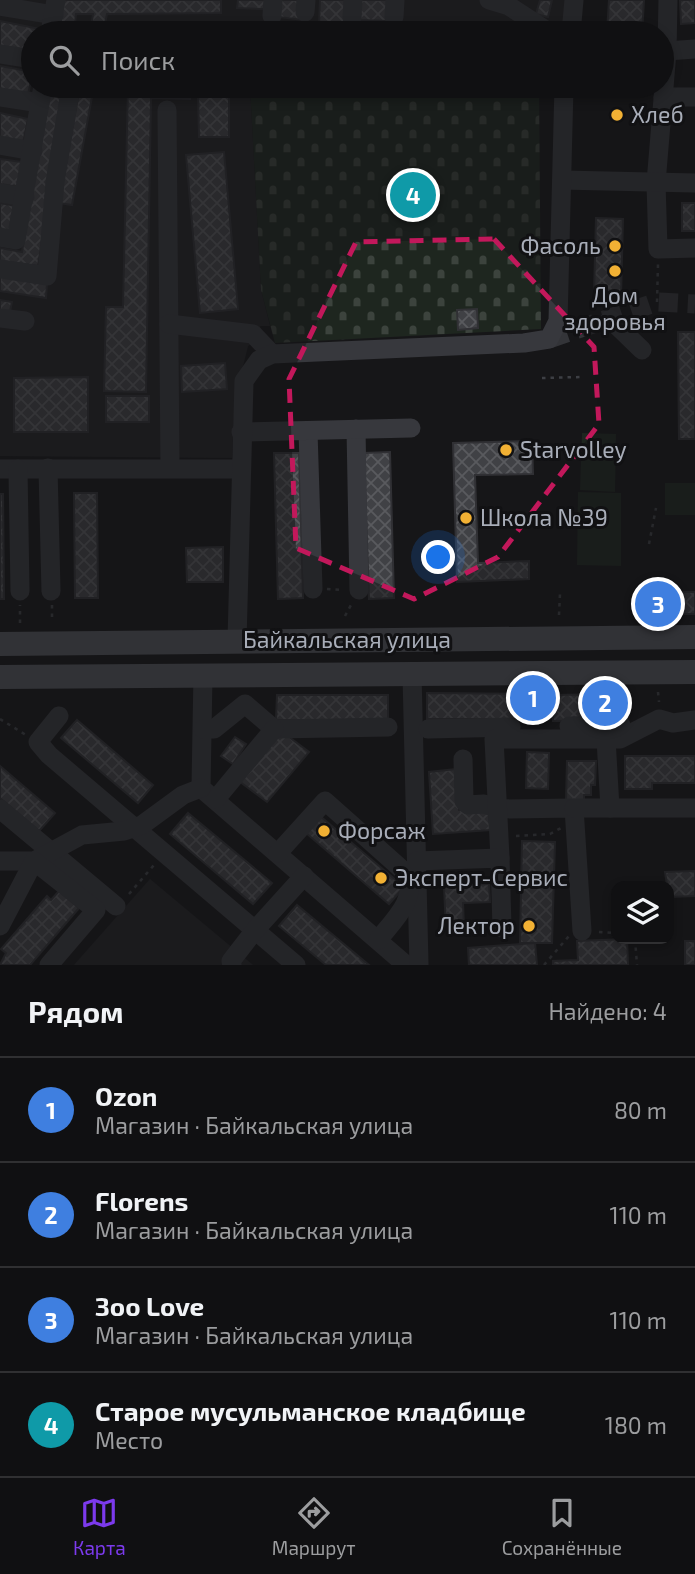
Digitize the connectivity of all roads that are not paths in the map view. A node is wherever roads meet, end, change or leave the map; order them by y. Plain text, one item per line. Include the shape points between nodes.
1 (489, 0) edge
2 (574, 0) edge
3 (668, 0) edge
4 (0, 6) edge
5 (53, 16) edge
6 (532, 21) edge
7 (572, 21) edge
8 (668, 21) edge
9 (695, 49) edge
10 (674, 50) edge
11 (0, 54) edge
12 (21, 58) edge
13 (21, 96) edge
14 (0, 97) edge
15 (674, 97) edge
16 (695, 97) edge
17 (41, 98) edge
18 (69, 98) edge
19 (564, 98) edge
20 (663, 98) edge
21 (167, 110) dead end
22 (0, 145) edge
23 (33, 151) junction
24 (562, 180) junction
25 (656, 183) junction
26 (695, 183) edge
27 (0, 193) edge
28 (25, 197) junction
29 (0, 237) edge
30 (695, 247) edge
31 (0, 269) edge
32 (0, 318) edge
33 (610, 318) dead end
34 (24, 321) dead end
35 (169, 324) junction
36 (642, 350) dead end
37 (272, 354) junction
38 (411, 428) dead end
39 (356, 429) junction
40 (308, 430) junction
41 (241, 432) junction
42 (48, 468) junction
43 (170, 468) junction
44 (9, 469) edge
45 (240, 469) junction
46 (313, 589) road end
47 (359, 590) road end
48 (20, 591) dead end
49 (51, 591) dead end
50 (695, 637) edge
51 (237, 641) junction
52 (0, 644) edge
53 (695, 672) edge
54 (204, 674) junction
55 (412, 674) junction
56 (0, 677) edge
57 (59, 716) dead end
58 (695, 720) edge
59 (621, 725) dead end
60 (388, 727) dead end
61 (203, 729) junction
62 (274, 729) junction
63 (428, 729) dead end
64 (576, 732) junction
65 (606, 739) junction
66 (463, 759) dead end
67 (208, 793) junction
68 (610, 808) junction
69 (695, 808) edge
70 (0, 809) edge
71 (499, 809) junction
72 (574, 814) junction
73 (133, 828) junction
74 (500, 849) junction
75 (278, 853) junction
76 (43, 856) junction
77 (0, 861) edge
78 (417, 861) junction
79 (304, 876) junction
80 (123, 900) road end
81 (0, 926) edge
82 (502, 928) dead end
83 (254, 930) junction
84 (582, 931) dead end
85 (378, 940) junction
86 (49, 965) edge
87 (232, 965) edge
88 (296, 965) edge
89 (406, 965) edge
90 (419, 965) edge

1 - 6 street
2 - 7 street
3 - 8 street
4 - 5 street
9 - 10 street
11 - 12 street
13 - 14 street
15 - 16 street
17 - 23 street
18 - 31 street via 55,182 47,276
19 - 24 street
20 - 25 street
21 - 35 street
22 - 23 street
23 - 28 street
24 - 25 street
24 - 37 street via 558,321 550,339
25 - 26 street
25 - 30 street via 658,249
27 - 28 street
28 - 29 street via 16,240
32 - 34 street
33 - 36 street
35 - 37 street via 253,334
35 - 43 street
37 - 41 street via 258,360 244,381
38 - 39 street
39 - 40 street
39 - 47 street
40 - 41 street
40 - 46 street
41 - 45 street
42 - 43 street
42 - 44 street
42 - 49 street
43 - 45 street
44 - 48 street
45 - 51 street
50 - 51 main road, Байкальская улица
51 - 52 main road, Байкальская улица
53 - 55 main road, Байкальская улица
54 - 55 main road, Байкальская улица
54 - 56 main road, Байкальская улица
54 - 61 street
55 - 78 street
57 - 73 street via 38,742
58 - 65 street via 673,723 659,704 620,739
59 - 64 street
60 - 62 street
61 - 62 street via 214,729 245,705
61 - 67 street
62 - 67 street
63 - 64 street
64 - 65 street
64 - 71 street via 494,739
65 - 68 street
66 - 71 street via 464,801
67 - 73 street via 183,795
67 - 75 street
68 - 69 street
68 - 72 street
70 - 76 street
71 - 72 street
71 - 74 street
72 - 84 street
73 - 76 street via 82,835
73 - 83 street
74 - 78 street
74 - 82 street
75 - 79 street
75 - 85 street via 326,801 406,873 411,883 409,898
76 - 77 street
76 - 80 street
76 - 81 street
76 - 86 street via 96,911
78 - 90 street
79 - 83 street
79 - 85 street
83 - 87 street via 230,961
83 - 88 street
85 - 89 street

